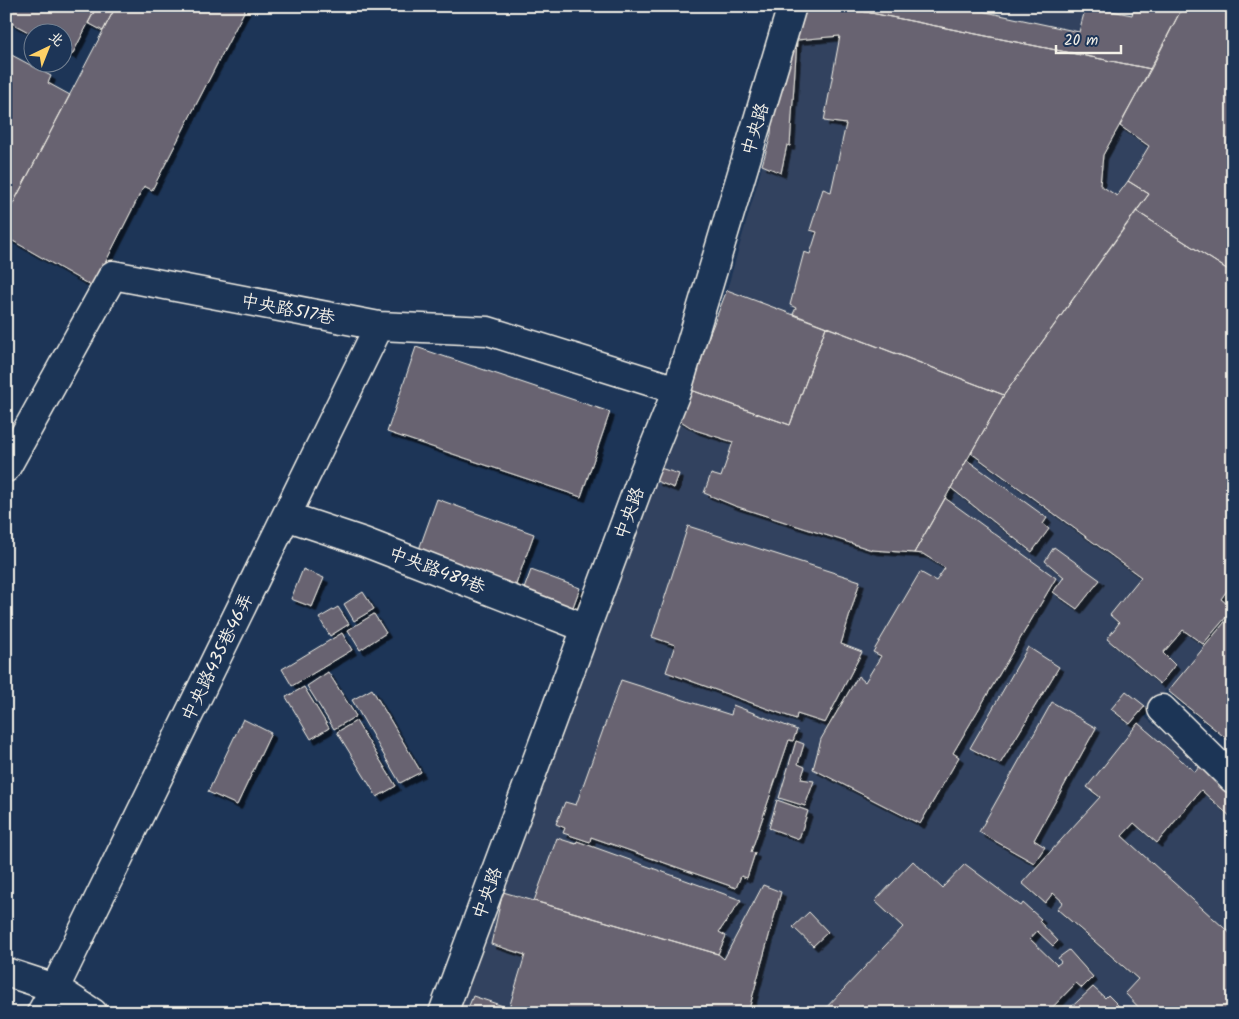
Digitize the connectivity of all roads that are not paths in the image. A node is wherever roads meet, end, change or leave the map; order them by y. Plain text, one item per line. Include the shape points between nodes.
1 (792, 6) edge
2 (379, 326) junction
3 (676, 390) junction
4 (6, 468) edge
5 (286, 516) junction
6 (586, 628) junction
7 (1162, 709) dead end
8 (1233, 779) edge
9 (6, 972) edge
10 (55, 988) junction
11 (41, 1013) edge
12 (93, 1013) edge
13 (443, 1013) edge

1 - 3 street, 中央路
2 - 3 street, 中央路517巷 via 488,331
2 - 4 street, 中央路517巷 via 114,275
2 - 5 street, 中央路435巷46弄
3 - 6 street, 中央路
5 - 6 street, 中央路489巷 via 364,542
5 - 10 street, 中央路435巷46弄
6 - 13 street, 中央路
7 - 8 street
9 - 10 street
10 - 11 street, 中央路435巷46弄
10 - 12 street

